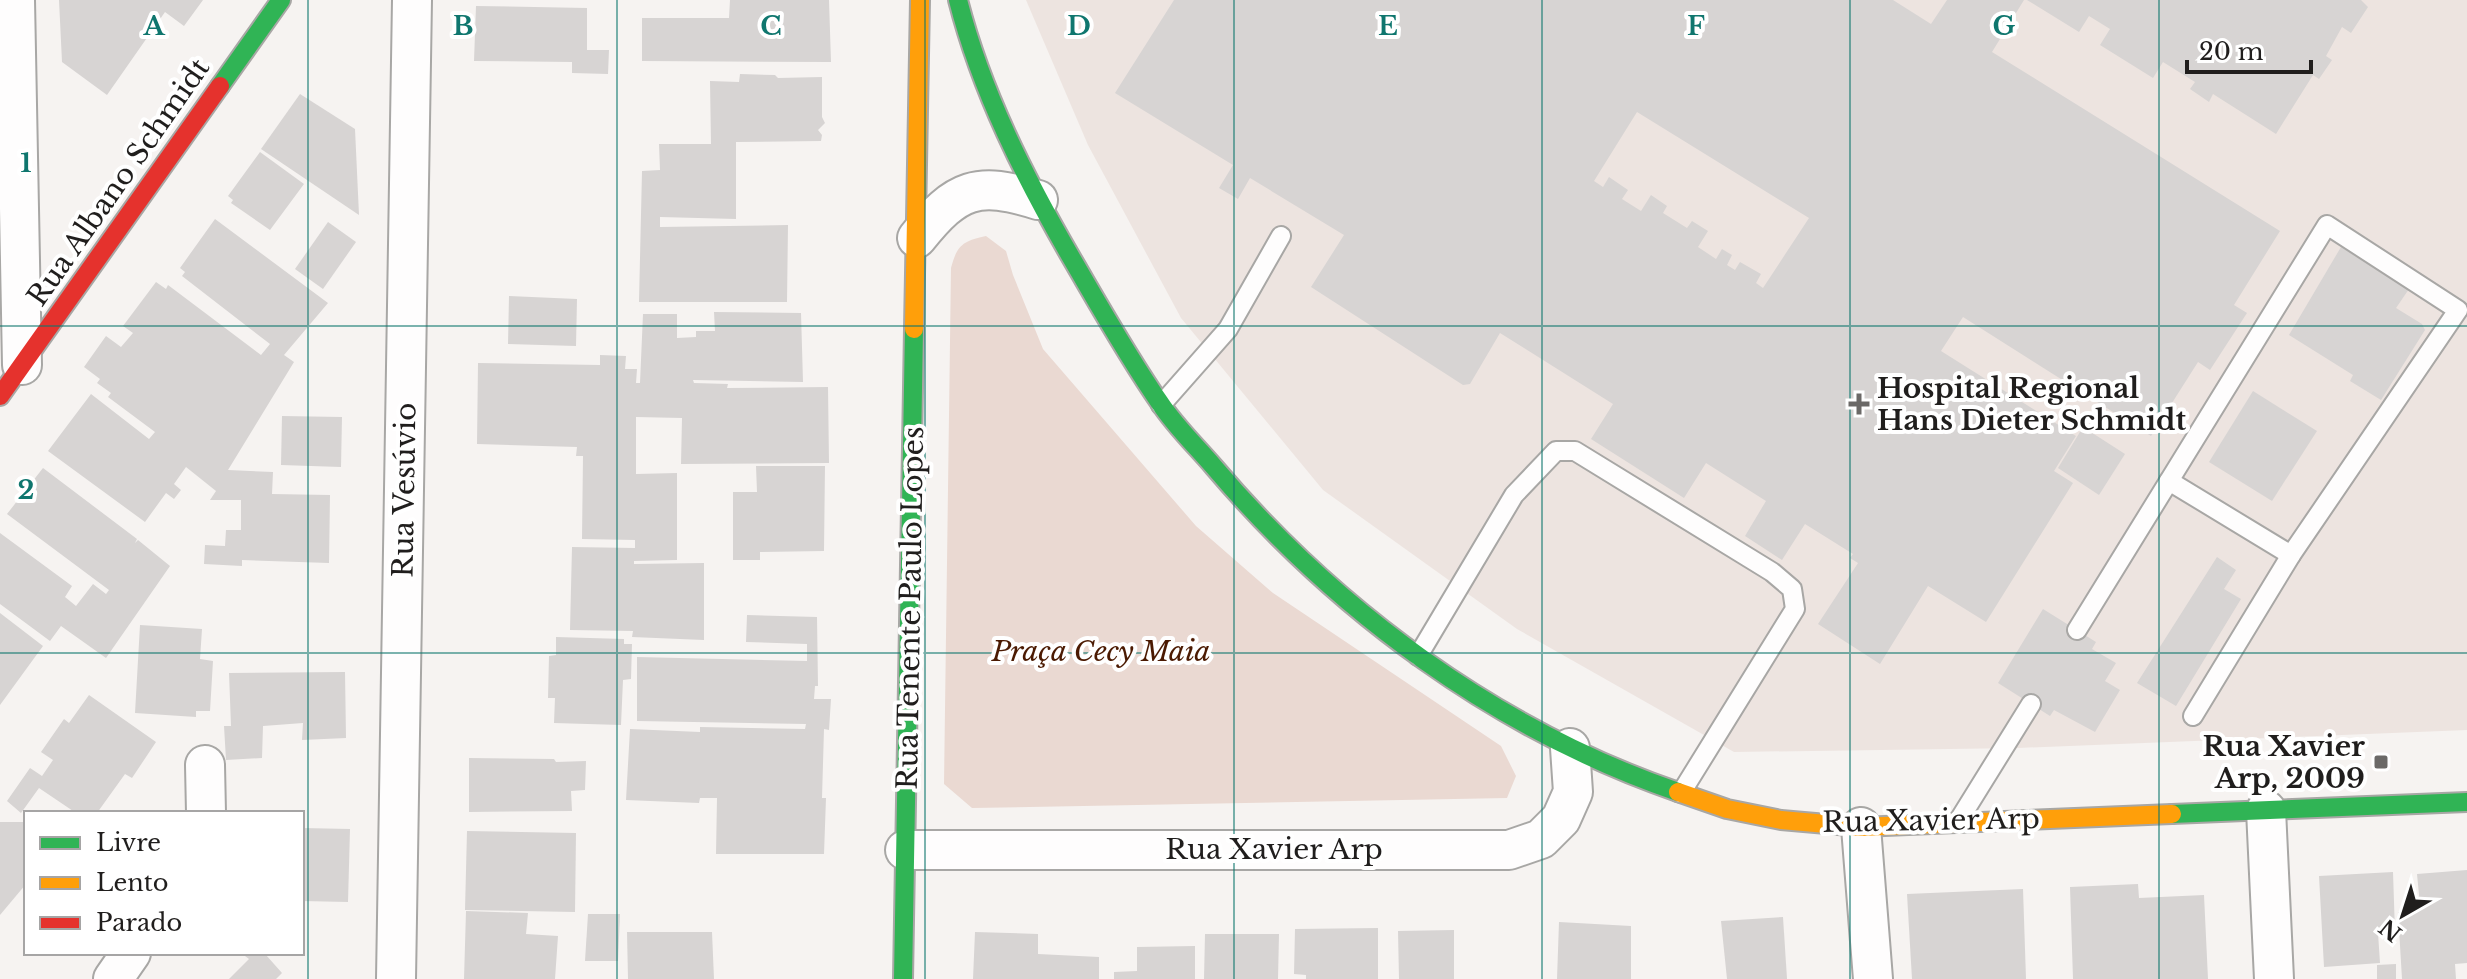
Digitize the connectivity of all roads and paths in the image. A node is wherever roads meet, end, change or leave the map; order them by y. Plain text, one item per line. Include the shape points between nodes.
1 (15, 0) edge
2 (281, 0) edge
3 (412, 0) edge
4 (920, 0) edge
5 (958, 0) edge
6 (1038, 200) junction
7 (1281, 236) dead end
8 (917, 238) junction
9 (22, 365) junction
10 (0, 396) edge
11 (1161, 405) junction
12 (2169, 481) junction
13 (2291, 555) junction
14 (2077, 630) dead end
15 (1418, 656) junction
16 (2031, 704) dead end
17 (2193, 716) dead end
18 (1570, 748) junction
19 (205, 765) dead end
20 (1680, 794) junction
21 (2467, 802) edge
22 (2266, 810) junction
23 (206, 811) edge
24 (1958, 823) junction
25 (1861, 827) junction
26 (905, 850) junction
27 (130, 955) edge
28 (113, 979) edge
29 (396, 979) edge
30 (903, 979) edge
31 (1873, 979) edge
32 (2274, 979) edge

1 - 9 street
2 - 9 main road, Rua Albano Schmidt
3 - 29 street, Rua Vesúvio
4 - 8 main road, Rua Tenente Paulo Lopes
5 - 6 main road via 996,110
6 - 8 street via 1003,189 973,191 937,212
6 - 11 main road
7 - 11 lane via 1228,329
8 - 26 main road, Rua Tenente Paulo Lopes
9 - 10 main road, Rua Albano Schmidt
11 - 15 main road via 1242,500 1314,572
12 - 13 lane
12 - 13 lane via 2327,225 2458,310
12 - 14 lane
13 - 17 lane
15 - 18 main road
15 - 20 lane via 1514,495 1556,451 1575,451 1792,589 1795,609
16 - 24 lane
18 - 20 main road, Rua Xavier Arp
18 - 26 street, Rua Xavier Arp via 1573,792 1561,819 1541,839 1509,850
19 - 23 street
20 - 25 main road, Rua Xavier Arp via 1781,820
21 - 22 main road, Rua Xavier Arp
22 - 24 main road, Rua Xavier Arp
22 - 32 street
24 - 25 main road, Rua Xavier Arp
25 - 31 street
26 - 30 main road, Rua Tenente Paulo Lopes
27 - 28 street

